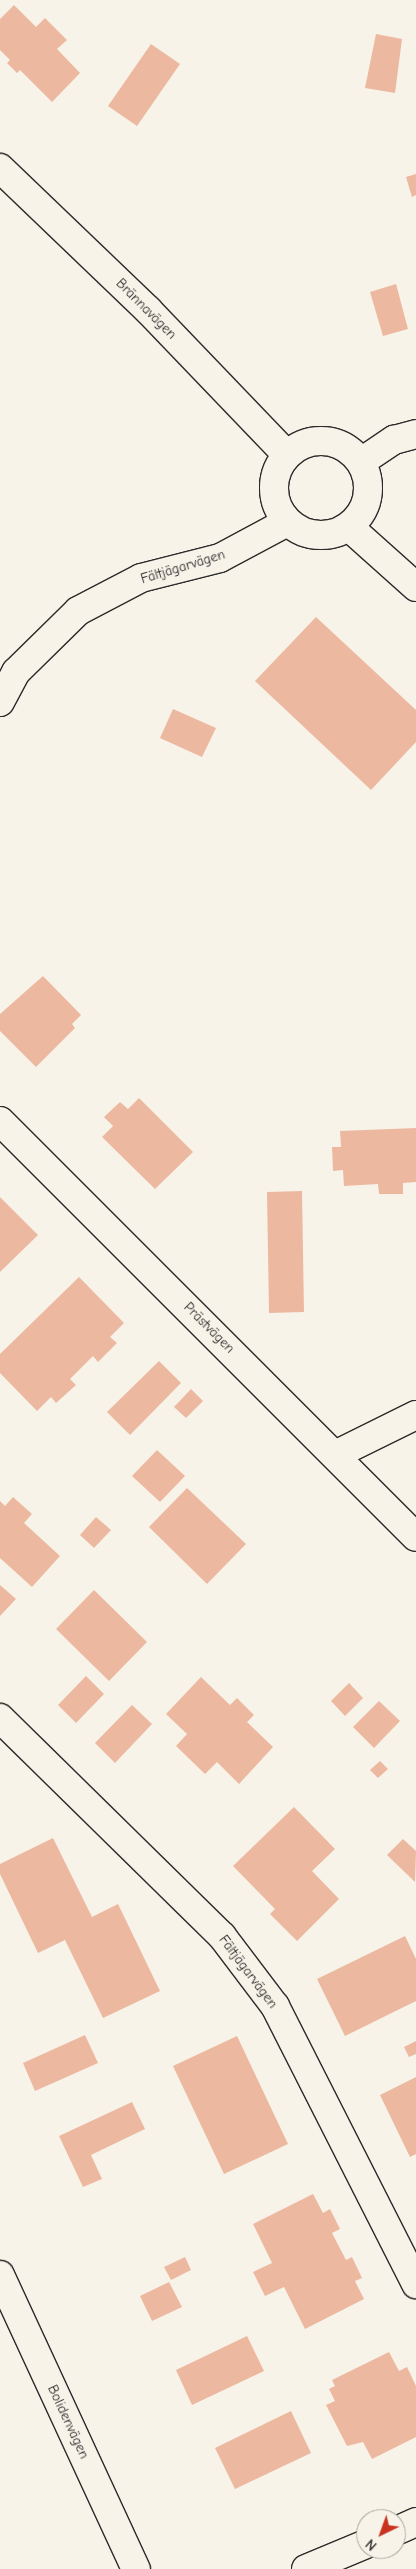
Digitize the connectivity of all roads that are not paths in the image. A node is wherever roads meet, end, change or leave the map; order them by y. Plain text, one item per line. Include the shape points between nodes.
1 (0, 168) edge
2 (416, 434) edge
3 (287, 455) junction
4 (361, 462) junction
5 (287, 522) junction
6 (349, 527) junction
7 (416, 587) edge
8 (0, 702) edge
9 (0, 1121) edge
10 (416, 1415) edge
11 (336, 1454) junction
12 (416, 1536) edge
13 (0, 1718) edge
14 (0, 2275) edge
15 (416, 2284) edge
16 (356, 2548) edge
17 (136, 2569) edge
18 (306, 2569) edge

1 - 3 street, Brännavägen via 148,310
2 - 4 street via 394,440
3 - 4 street via 310,442 326,441 340,445
3 - 5 street via 275,477 274,493
4 - 6 street via 368,486 367,500
5 - 6 street via 298,530 324,536
5 - 8 street, Fältjägarvägen via 220,558 141,578 78,611 16,672
6 - 7 street
9 - 11 street, Prästvägen
10 - 11 street
11 - 12 street, Prästvägen
13 - 15 street, Fältjägarvägen via 222,1936 275,2006
14 - 17 street, Bolidenvägen
16 - 18 street

